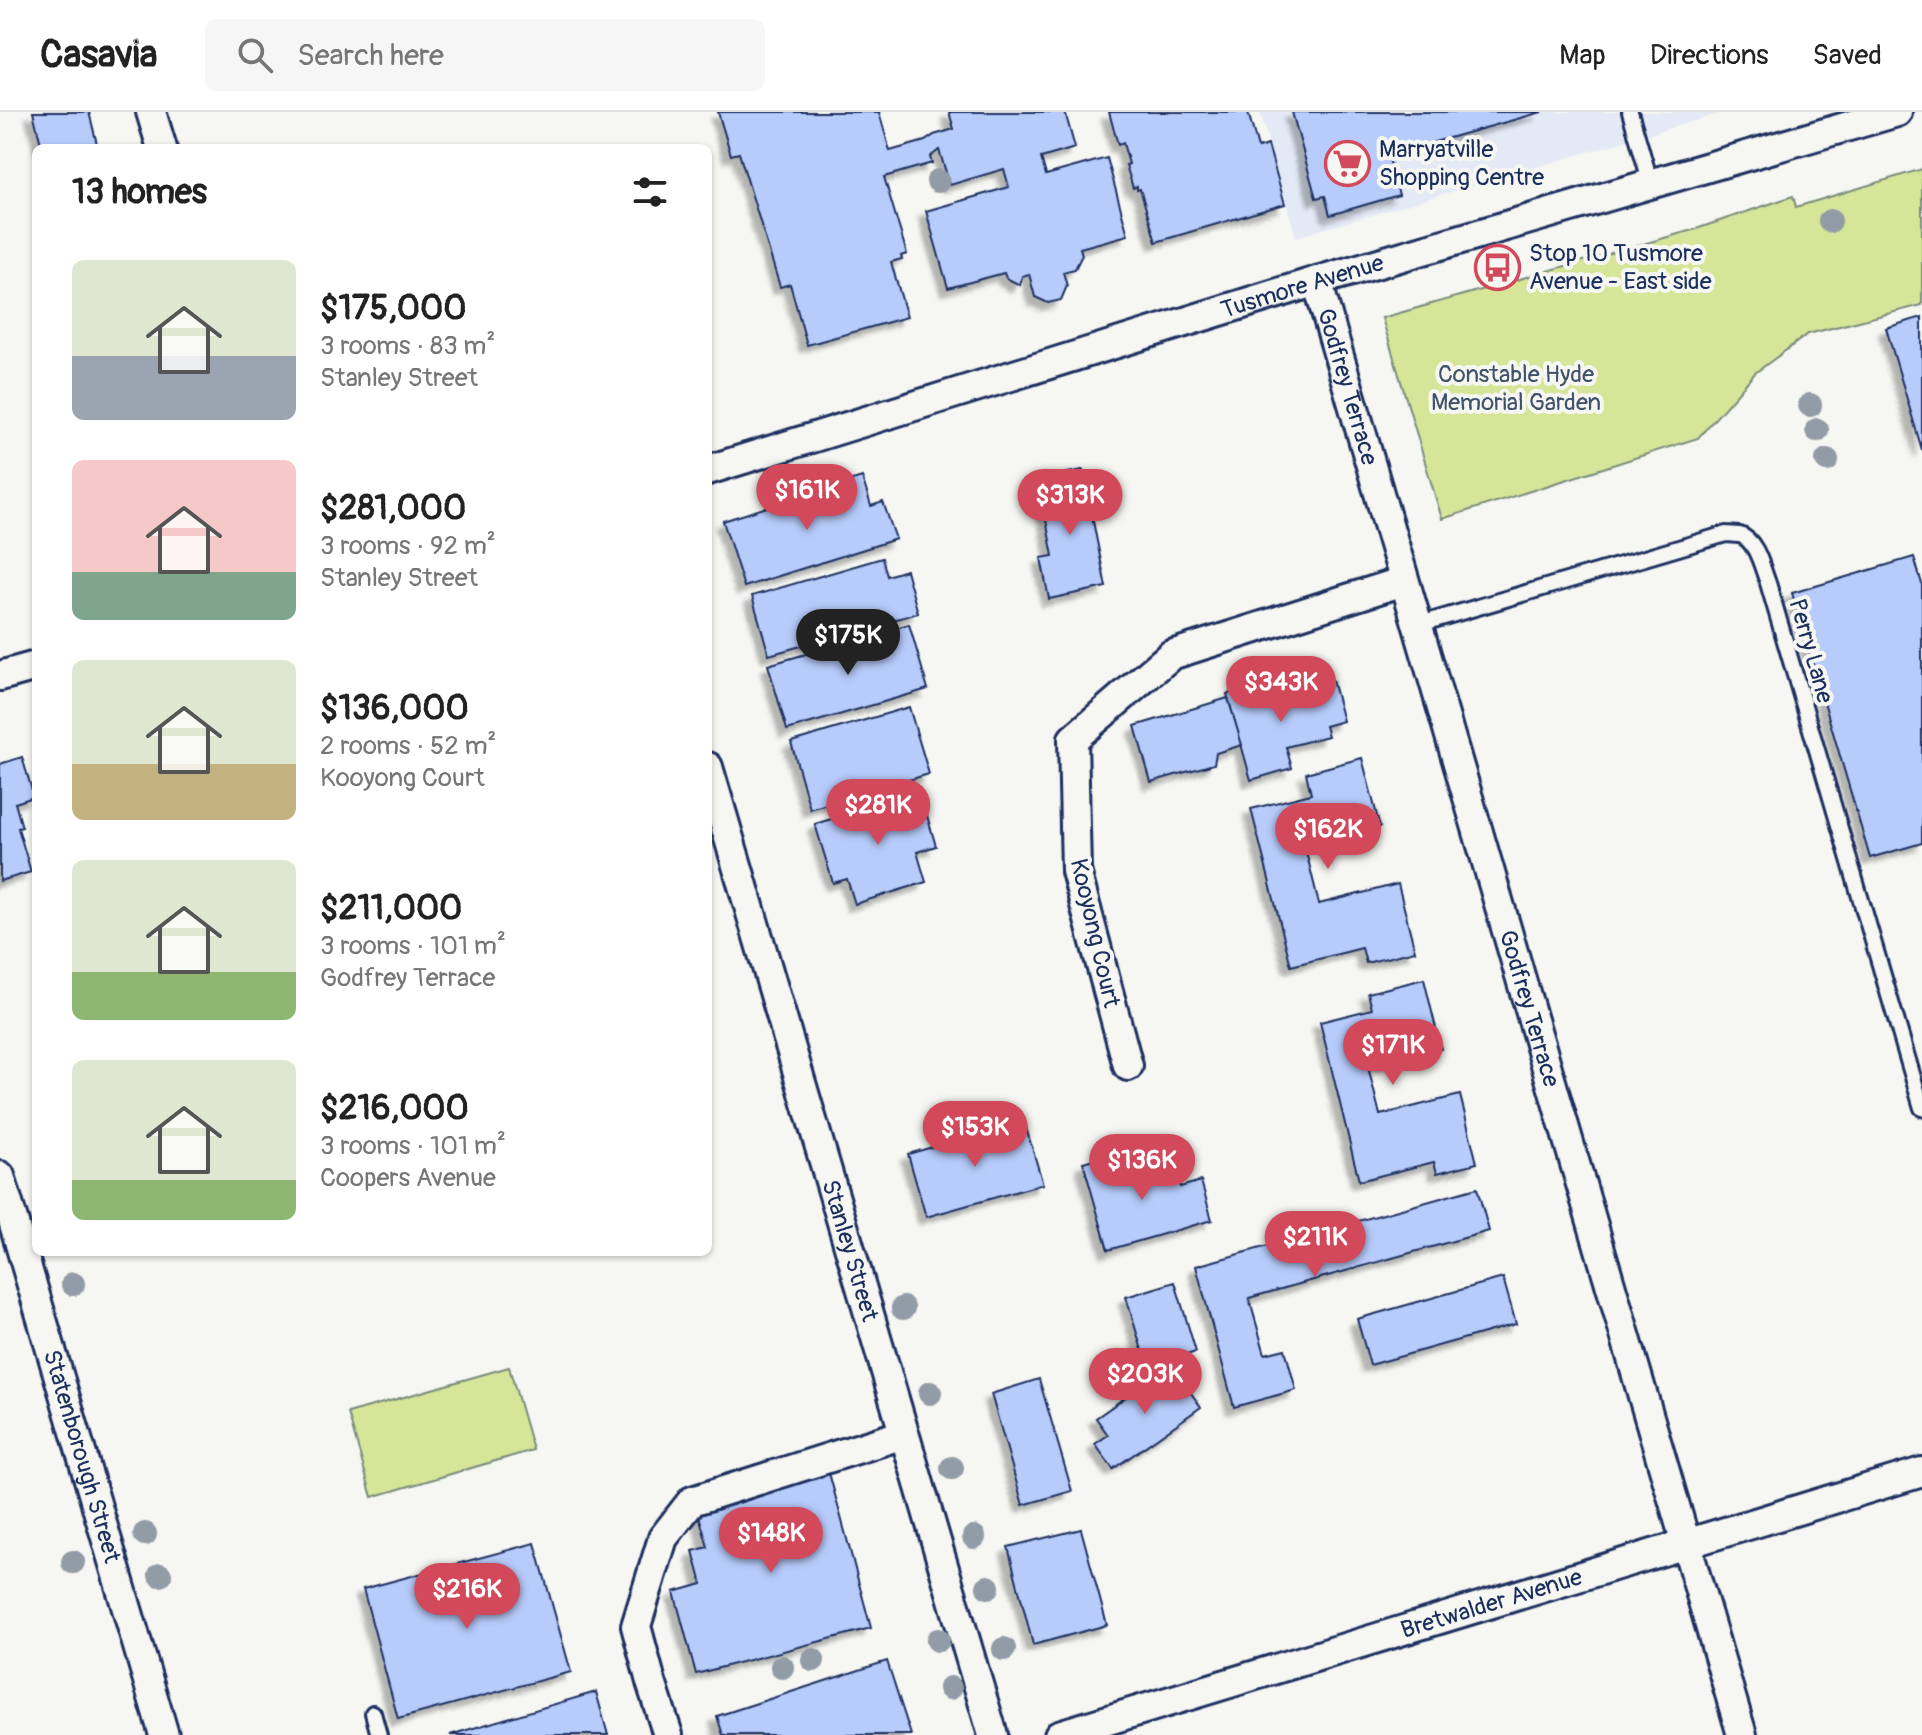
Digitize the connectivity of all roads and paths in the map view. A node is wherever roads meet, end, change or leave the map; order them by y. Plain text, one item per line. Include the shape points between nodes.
1 (151, 112) edge
2 (1630, 112) edge
3 (1897, 112) edge
4 (161, 144) edge
5 (1651, 184) junction
6 (1317, 281) junction
7 (712, 469) edge
8 (1404, 581) junction
9 (1417, 625) junction
10 (32, 667) edge
11 (0, 676) edge
12 (712, 781) edge
13 (1128, 1066) dead end
14 (1922, 1108) edge
15 (0, 1176) edge
16 (904, 1434) junction
17 (1922, 1472) edge
18 (1686, 1543) junction
19 (373, 1713) dead end
20 (164, 1735) edge
21 (379, 1735) edge
22 (668, 1735) edge
23 (993, 1735) edge
24 (1059, 1735) edge
25 (1742, 1735) edge

1 - 4 street
2 - 5 lane
3 - 5 street, Tusmore Avenue
5 - 6 street, Tusmore Avenue
6 - 7 street, Tusmore Avenue
6 - 8 street, Godfrey Terrace
8 - 9 street, Godfrey Terrace
8 - 13 street, Kooyong Court via 1171,655 1073,739 1076,871
9 - 14 lane, Perry Lane via 1726,534 1749,541 1768,583
9 - 18 street, Godfrey Terrace
10 - 11 street
12 - 16 street, Stanley Street
15 - 20 street, Statenborough Street
16 - 22 street via 692,1501 663,1538 636,1626
16 - 23 street, Stanley Street
17 - 18 street, Bretwalder Avenue
18 - 24 street, Bretwalder Avenue
18 - 25 street, Godfrey Terrace
19 - 21 lane

